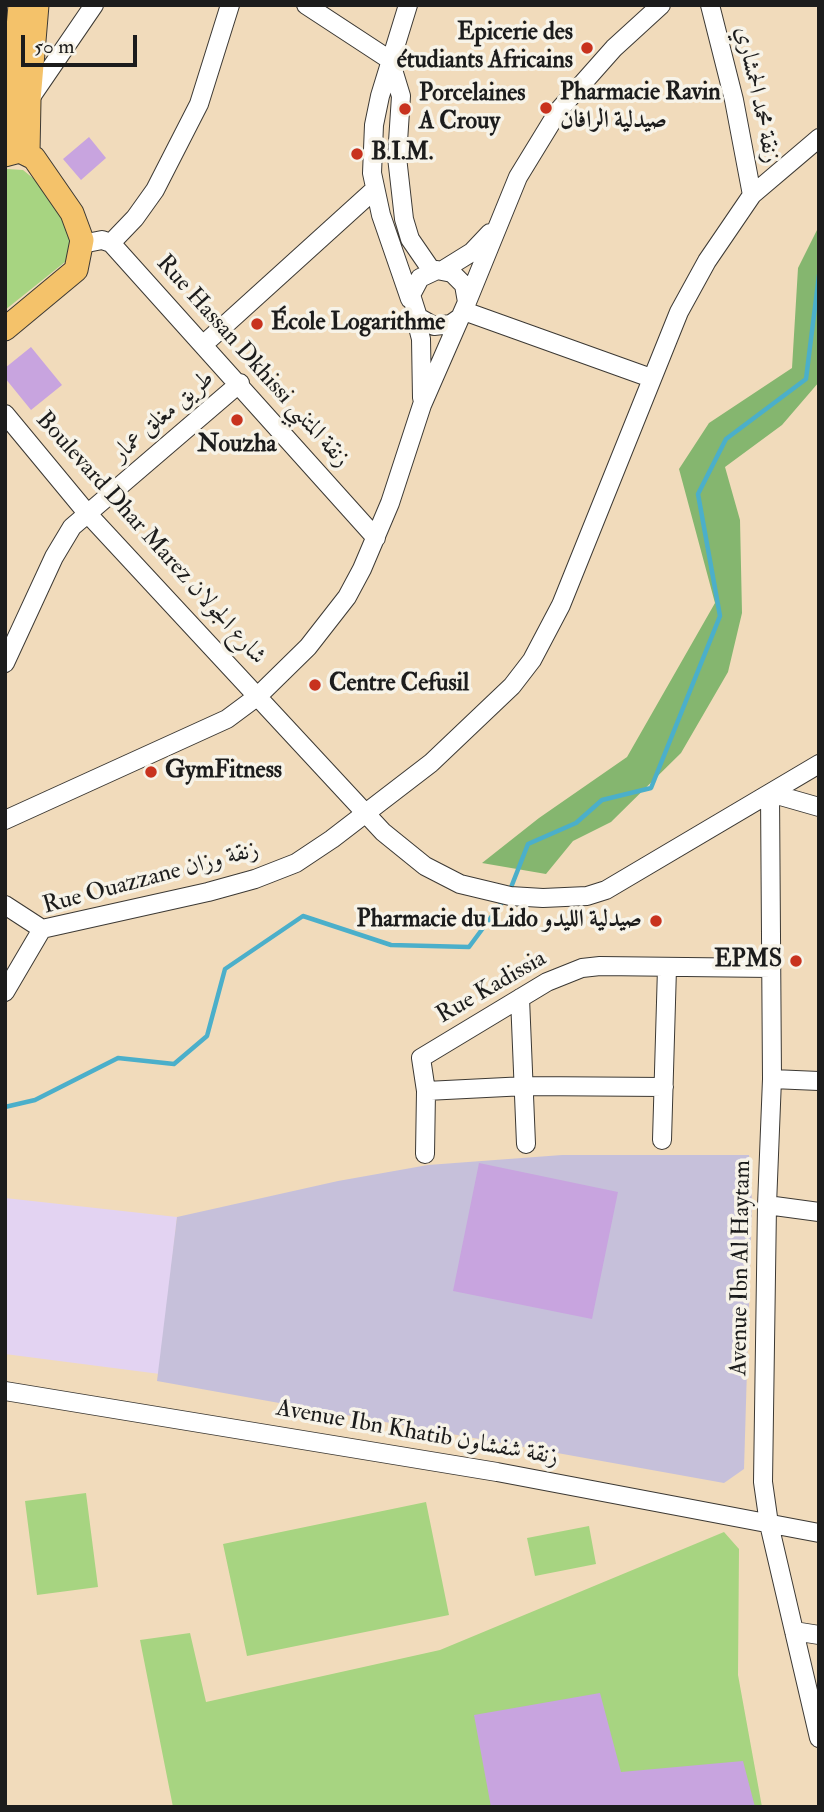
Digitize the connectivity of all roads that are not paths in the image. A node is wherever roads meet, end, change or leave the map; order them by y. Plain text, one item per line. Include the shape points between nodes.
1 (20, 5) edge
2 (37, 5) edge
3 (93, 5) edge
4 (230, 5) edge
5 (306, 5) edge
6 (408, 5) edge
7 (661, 5) edge
8 (710, 5) edge
9 (390, 60) junction
10 (29, 100) junction
11 (819, 138) edge
12 (14, 154) edge
13 (374, 190) junction
14 (752, 195) junction
15 (499, 222) junction
16 (111, 243) junction
17 (82, 244) junction
18 (438, 271) junction
19 (412, 306) junction
20 (463, 311) junction
21 (5, 329) edge
22 (204, 344) junction
23 (651, 378) junction
24 (240, 383) junction
25 (422, 405) junction
26 (5, 414) edge
27 (87, 513) junction
28 (376, 538) junction
29 (5, 663) edge
30 (258, 696) junction
31 (819, 764) edge
32 (770, 793) junction
33 (819, 807) edge
34 (367, 813) junction
35 (5, 820) edge
36 (5, 905) edge
37 (42, 929) junction
38 (667, 968) junction
39 (771, 968) junction
40 (5, 992) edge
41 (520, 998) junction
42 (772, 1079) junction
43 (819, 1081) edge
44 (526, 1086) junction
45 (664, 1087) junction
46 (426, 1091) junction
47 (662, 1140) dead end
48 (526, 1144) dead end
49 (425, 1154) dead end
50 (766, 1205) junction
51 (819, 1212) edge
52 (5, 1391) edge
53 (768, 1524) junction
54 (819, 1533) edge
55 (794, 1631) junction
56 (819, 1635) edge
57 (819, 1738) edge

1 - 12 main road
2 - 10 main road
3 - 10 street
4 - 16 street via 199,104 155,190
5 - 9 street
6 - 9 street
7 - 15 street via 614,48 559,110 518,177
8 - 14 street, زنقة محمد الحمشاري
9 - 13 street via 374,125
9 - 18 street via 401,96 397,157 404,219 410,239
10 - 12 main road
11 - 14 street, Rue Ouazzane زنقة وزان
12 - 17 main road via 72,213
13 - 19 street
13 - 22 street
14 - 23 street, Rue Ouazzane زنقة وزان via 706,261
15 - 18 street via 483,243
15 - 20 street
16 - 17 street
16 - 22 street, Rue Hassan Dkhissi زنقة المتنبي
17 - 21 main road via 76,270
18 - 19 street via 415,283
18 - 20 street via 452,273 464,285
19 - 20 street via 433,326 451,324
19 - 25 street via 422,353
20 - 23 street
20 - 25 street
22 - 24 street, Rue Hassan Dkhissi زنقة المتنبي
23 - 34 street, Rue Ouazzane زنقة وزان via 561,606 532,660 479,720
24 - 27 street, طريق مغلق عمار
24 - 28 street, Rue Hassan Dkhissi زنقة المتنبي
25 - 28 street
26 - 27 street, Boulevard Dhar Marez شارع الجولان
27 - 29 street, طريق مغلق عمار via 63,540
27 - 30 street, Boulevard Dhar Marez شارع الجولان
28 - 30 street via 347,597 329,622
30 - 34 street, Boulevard Dhar Marez شارع الجولان
30 - 35 street via 210,728
31 - 32 street, Boulevard Dhar Marez شارع الجولان
32 - 33 street
32 - 34 street, Boulevard Dhar Marez شارع الجولان via 606,890 587,896 510,896 460,884 404,851
32 - 39 street, Avenue Ibn Al Haytam
34 - 37 street, Rue Ouazzane زنقة وزان via 296,863 255,879
36 - 37 street
37 - 40 street, Rue Ouazzane زنقة وزان
38 - 39 street, Rue Kadissia
38 - 41 street, Rue Kadissia via 582,968
38 - 45 street
39 - 42 street, Avenue Ibn Al Haytam
41 - 44 street
41 - 46 street, Rue Kadissia via 421,1058
42 - 43 street
42 - 50 street, Avenue Ibn Al Haytam
44 - 45 street
44 - 46 street
44 - 48 street
45 - 47 street
46 - 49 street, Rue Kadissia
50 - 51 street
50 - 53 street, Avenue Ibn Al Haytam via 763,1482
52 - 53 street, Avenue Ibn Khatib زنقة شفشاون via 497,1472
53 - 54 street, Avenue Ibn Khatib زنقة شفشاون
53 - 55 street, Avenue Ibn Al Haytam
55 - 56 street
55 - 57 street, Avenue Ibn Al Haytam

